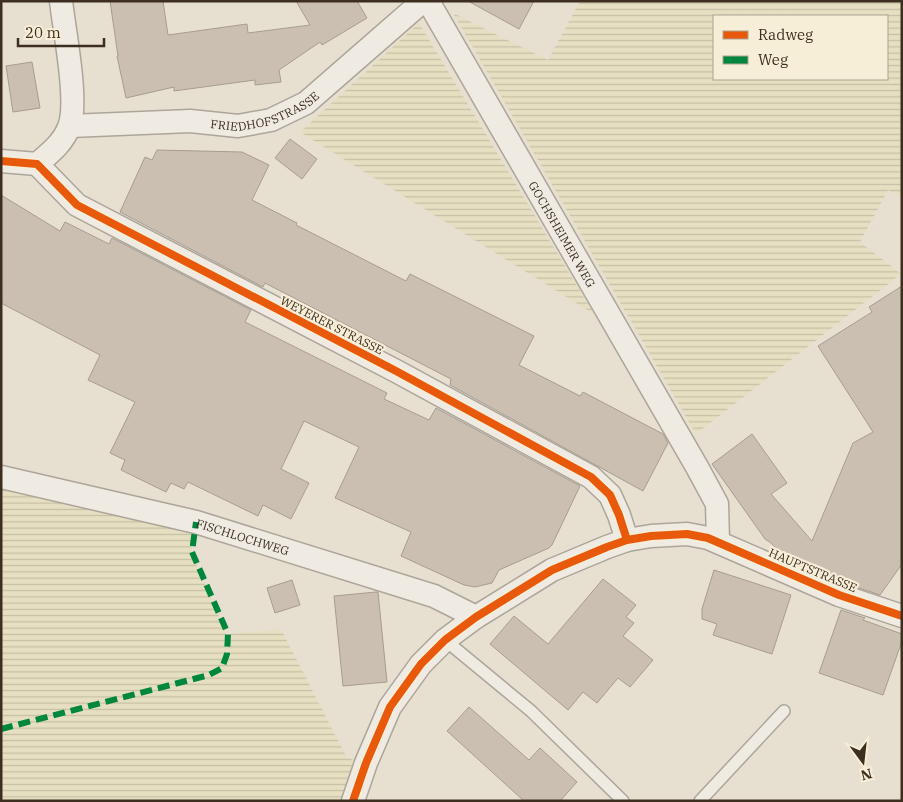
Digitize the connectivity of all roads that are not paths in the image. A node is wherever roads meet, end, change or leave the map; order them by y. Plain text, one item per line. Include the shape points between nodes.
1 (61, 1) edge
2 (423, 1) edge
3 (428, 1) edge
4 (70, 126) junction
5 (1, 161) edge
6 (37, 163) junction
7 (1, 477) edge
8 (628, 540) junction
9 (718, 542) junction
10 (902, 616) edge
11 (476, 617) junction
12 (445, 640) junction
13 (784, 710) dead end
14 (353, 801) edge
15 (623, 801) edge
16 (700, 801) edge

1 - 4 street via 73,100
2 - 4 street, FRIEDHOFSTRASSE via 306,103 271,120 238,126 190,121
3 - 9 street, GOCHSHEIMER WEG via 717,504
4 - 6 street via 56,148
5 - 6 street
6 - 8 street, WEYERER STRASSE via 77,205 591,477 610,495
7 - 11 street, FISCHLOCHWEG via 196,522 434,596
8 - 9 street, HAUPTSTRASSE via 686,534
8 - 11 street, HAUPTSTRASSE via 552,570
9 - 10 street, HAUPTSTRASSE via 839,595
11 - 12 street, HAUPTSTRASSE
12 - 14 street, HAUPTSTRASSE via 421,664 390,707
12 - 15 lane via 531,711
13 - 16 lane

